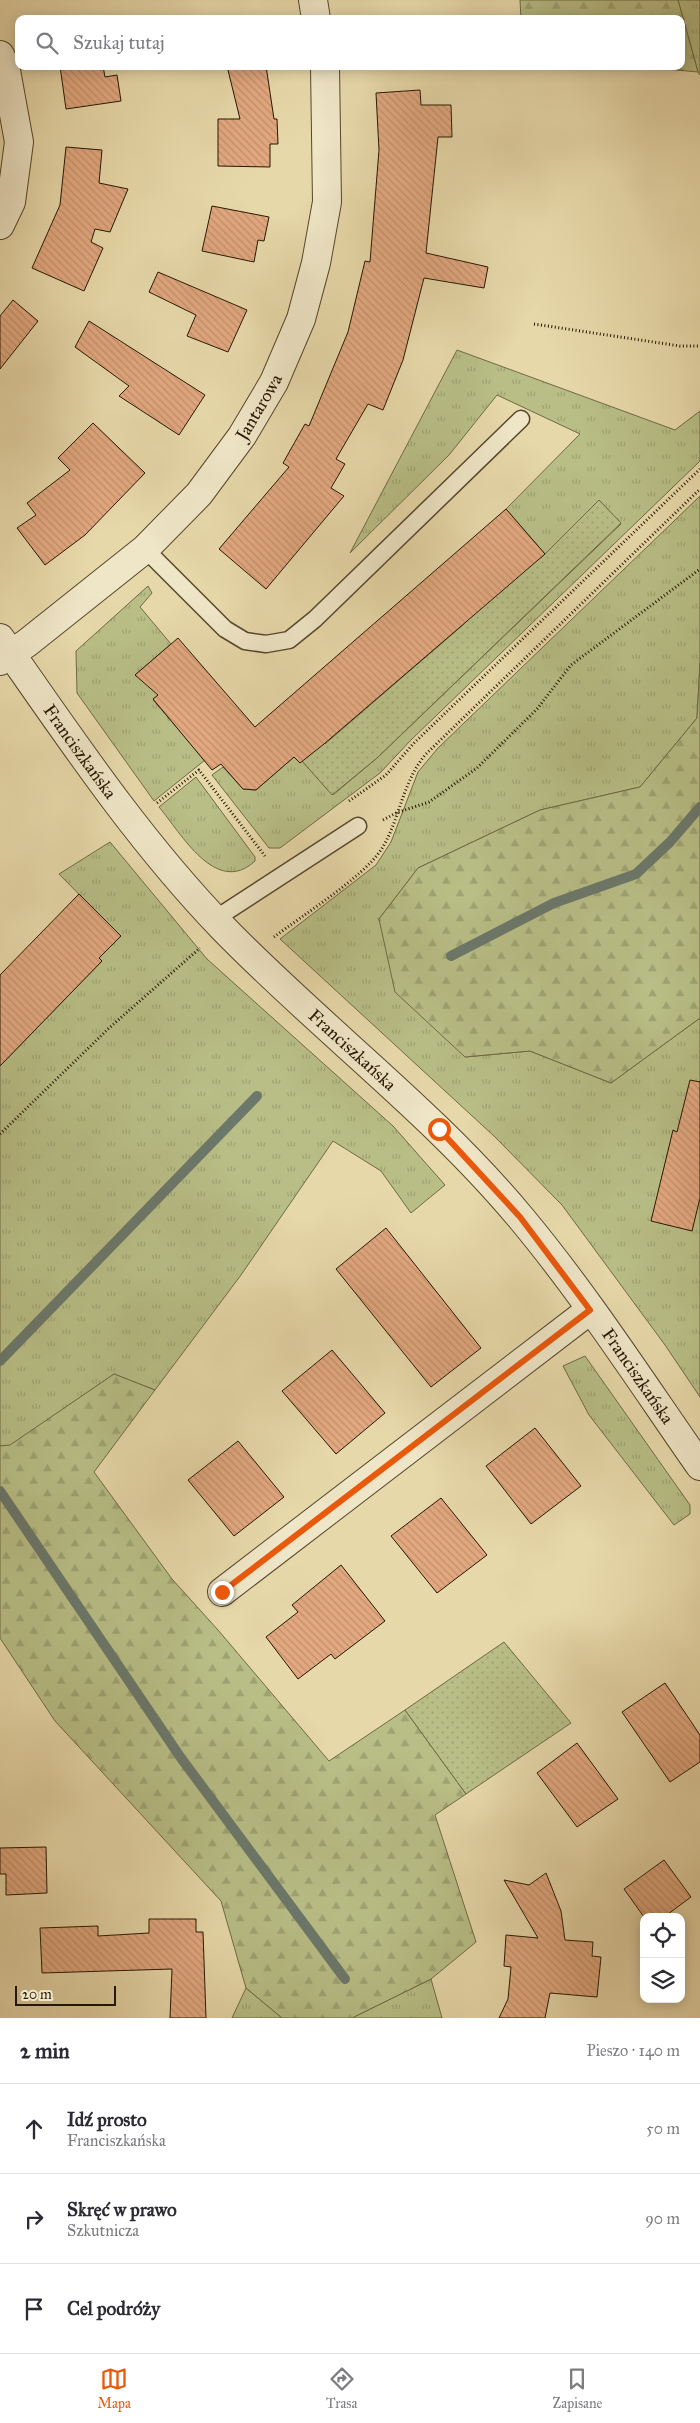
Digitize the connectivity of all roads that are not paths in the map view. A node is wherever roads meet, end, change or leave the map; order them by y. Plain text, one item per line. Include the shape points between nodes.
1 (313, 0) edge
2 (315, 15) edge
3 (0, 55) edge
4 (325, 70) edge
5 (0, 225) edge
6 (521, 419) dead end
7 (145, 549) junction
8 (4, 651) edge
9 (358, 826) road end
10 (219, 924) junction
11 (590, 1310) junction
12 (700, 1466) edge
13 (222, 1592) dead end

1 - 2 street
3 - 5 street via 5,65 19,142 12,202
4 - 7 street, Jantarowa via 327,202 301,319 274,382 242,436 199,494
6 - 7 lane via 315,619 289,640 266,644 245,641 226,629
7 - 8 street, Jantarowa
8 - 10 street, Franciszkańska via 120,807
9 - 10 lane
10 - 11 street, Franciszkańska via 439,1129 520,1217
11 - 12 street, Franciszkańska
11 - 13 street

